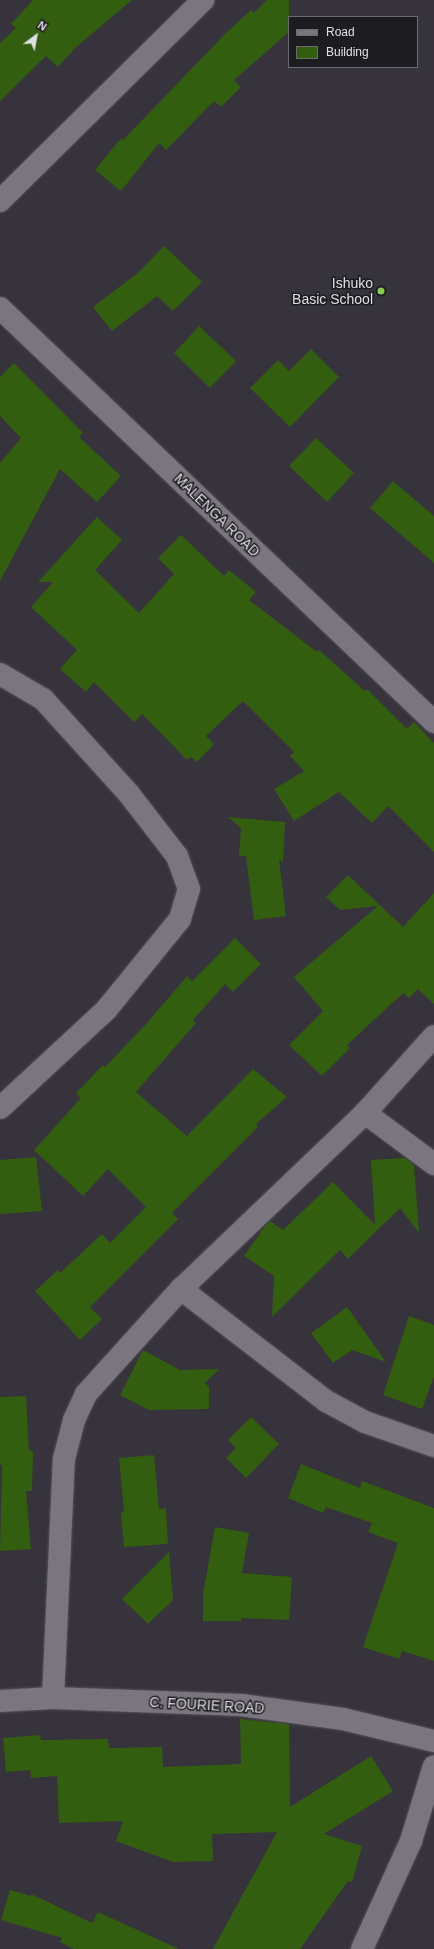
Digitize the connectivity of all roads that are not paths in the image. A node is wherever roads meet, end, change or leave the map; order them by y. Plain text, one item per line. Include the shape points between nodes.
1 (203, 0) edge
2 (0, 201) edge
3 (0, 308) edge
4 (0, 674) edge
5 (434, 722) edge
6 (434, 1036) edge
7 (0, 1108) edge
8 (365, 1113) junction
9 (434, 1164) edge
10 (181, 1289) junction
11 (434, 1446) edge
12 (53, 1698) junction
13 (0, 1701) edge
14 (434, 1741) edge
15 (434, 1766) edge
16 (362, 1949) edge

1 - 2 street
3 - 5 street, MALENGA ROAD
4 - 7 street via 43,699 129,794 178,856 188,889 180,919 106,1010
6 - 8 street
8 - 9 street
8 - 10 street
10 - 11 street via 326,1401 364,1422
10 - 12 street via 86,1394 74,1420 64,1459
12 - 13 street, C. FOURIE ROAD
12 - 14 street, C. FOURIE ROAD via 241,1705 343,1719
15 - 16 street via 411,1841

